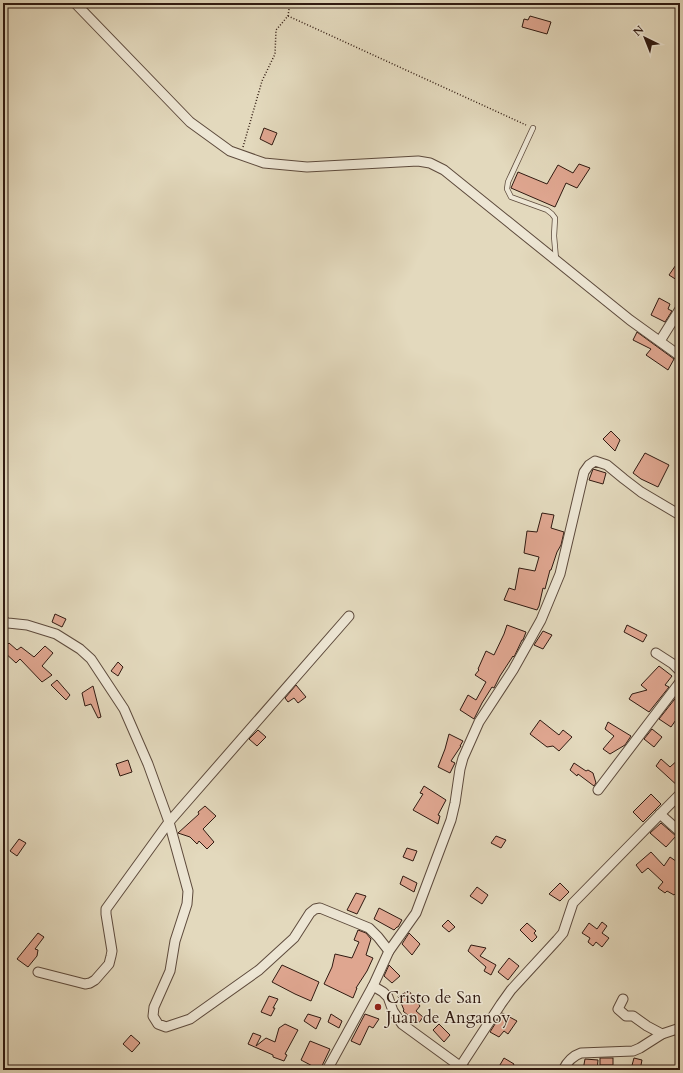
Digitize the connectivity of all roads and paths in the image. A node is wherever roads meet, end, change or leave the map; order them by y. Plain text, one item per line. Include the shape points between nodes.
1 (75, 3) edge
2 (290, 3) edge
3 (288, 16) junction
4 (533, 128) joint
5 (241, 155) junction
6 (556, 259) junction
7 (680, 309) edge
8 (660, 341) junction
9 (680, 356) edge
10 (680, 515) edge
11 (348, 616) dead end
12 (3, 622) edge
13 (656, 653) dead end
14 (680, 672) edge
15 (680, 682) edge
16 (598, 790) dead end
17 (680, 794) edge
18 (660, 814) junction
19 (169, 822) junction
20 (680, 832) edge
21 (389, 951) junction
22 (38, 972) dead end
23 (373, 986) junction
24 (622, 999) dead end
25 (680, 1028) edge
26 (662, 1034) junction
27 (462, 1069) edge
28 (327, 1070) edge
29 (563, 1070) edge

1 - 5 street via 190,122 230,151
2 - 3 path
3 - 4 path
3 - 5 path via 276,30 275,54 262,81
4 - 6 lane via 508,182 507,190 511,197 547,210 555,218
5 - 6 street via 264,163 307,167 430,163 444,170
6 - 8 street via 630,320
7 - 8 street
8 - 9 street
10 - 21 street via 641,492 607,465 595,461 584,472 560,574 541,620 513,670 479,722 463,758 451,820 420,903 411,922
11 - 19 street
12 - 19 street via 27,625 56,634 91,659 124,709
13 - 14 street
15 - 16 street
17 - 18 street
18 - 20 street
18 - 27 street via 573,903 563,933 511,990
19 - 21 street via 188,891 170,970 154,1007 153,1016 158,1024 166,1027 190,1020 259,970 294,938 315,909 320,908 369,928
19 - 22 street via 106,909 112,951 109,964 95,980 85,984
21 - 23 street
23 - 27 street via 388,997 393,1011 402,1024
23 - 28 street
24 - 26 street via 618,1009 626,1016 633,1016
25 - 26 street
26 - 29 street via 633,1051 574,1055

